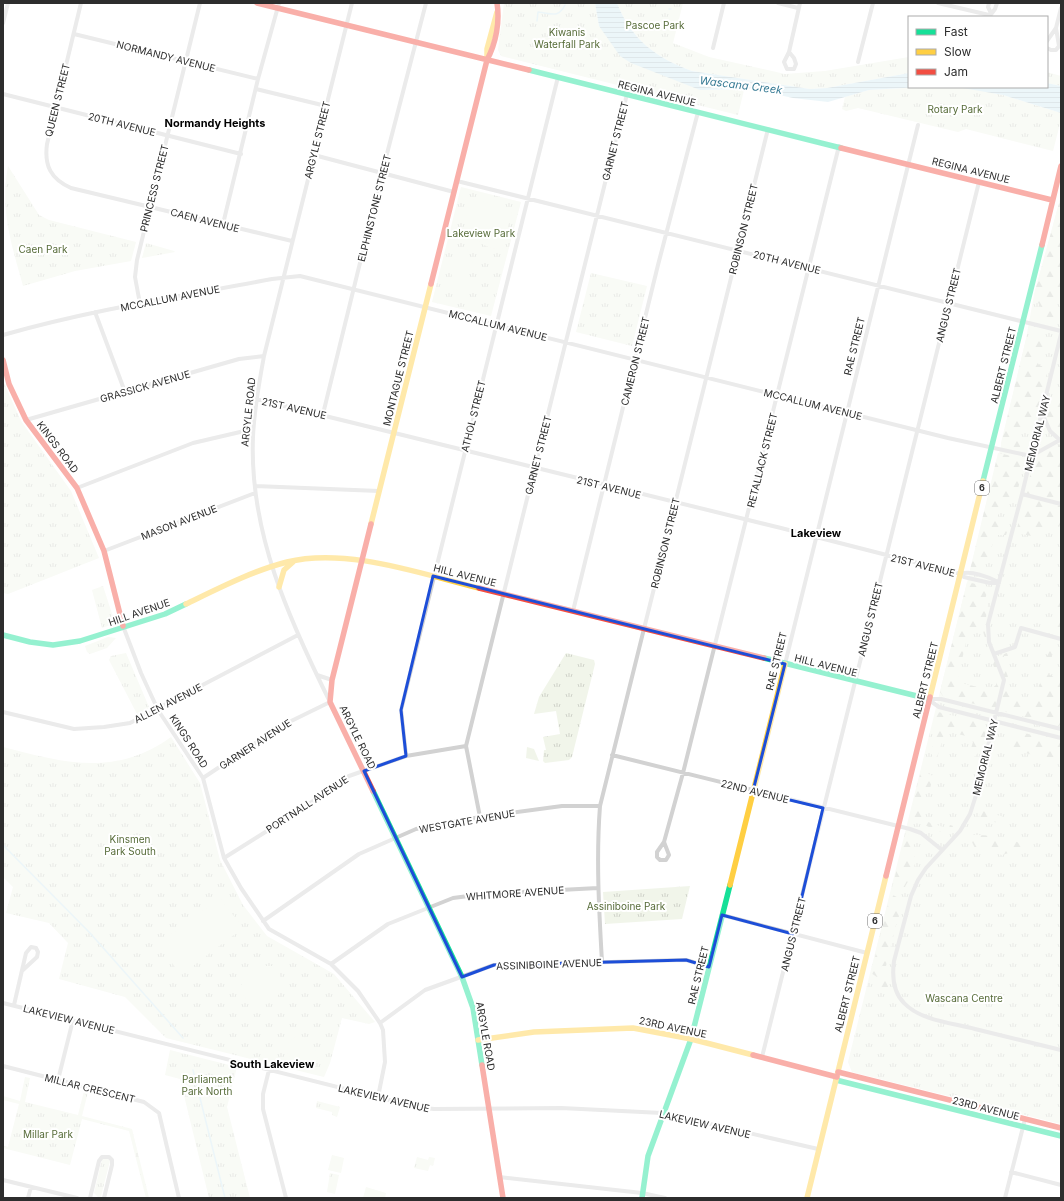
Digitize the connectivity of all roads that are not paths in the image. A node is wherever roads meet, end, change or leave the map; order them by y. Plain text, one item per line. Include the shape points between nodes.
1 (8, 3) edge
2 (81, 3) edge
3 (200, 3) edge
4 (257, 3) edge
5 (352, 3) edge
6 (426, 3) edge
7 (497, 3) edge
8 (724, 3) edge
9 (778, 3) edge
10 (800, 3) edge
11 (873, 3) edge
12 (938, 3) edge
13 (989, 3) edge
14 (997, 3) edge
15 (278, 6) edge
16 (798, 8) junction
17 (1061, 8) edge
18 (989, 15) edge
19 (3, 23) edge
20 (346, 25) junction
21 (1056, 28) junction
22 (74, 34) junction
23 (1048, 40) edge
24 (416, 42) junction
25 (713, 48) dead end
26 (1048, 49) edge
27 (789, 52) dead end
28 (487, 60) junction
29 (186, 61) junction
30 (858, 62) dead end
31 (558, 77) junction
32 (258, 79) junction
33 (256, 89) junction
34 (3, 94) edge
35 (627, 94) junction
36 (326, 106) junction
37 (56, 107) junction
38 (698, 112) junction
39 (918, 125) dead end
40 (768, 129) junction
41 (167, 135) junction
42 (839, 146) junction
43 (241, 154) junction
44 (314, 155) junction
45 (909, 164) junction
46 (1061, 166) edge
47 (382, 173) junction
48 (457, 181) junction
49 (979, 182) junction
50 (71, 188) joint
51 (454, 192) junction
52 (527, 198) junction
53 (1052, 200) junction
54 (149, 206) junction
55 (597, 215) junction
56 (223, 224) junction
57 (667, 232) junction
58 (292, 241) junction
59 (738, 250) junction
60 (810, 268) junction
61 (283, 277) junction
62 (878, 285) junction
63 (354, 289) junction
64 (949, 303) junction
65 (140, 304) junction
66 (425, 307) junction
67 (95, 312) junction
68 (1023, 321) junction
69 (496, 325) junction
70 (1061, 331) edge
71 (1061, 334) edge
72 (3, 335) edge
73 (566, 342) junction
74 (264, 356) junction
75 (635, 359) junction
76 (3, 360) edge
77 (706, 377) junction
78 (125, 392) junction
79 (778, 395) junction
80 (256, 399) junction
81 (847, 412) junction
82 (1042, 413) junction
83 (323, 414) junction
84 (26, 420) junction
85 (253, 429) junction
86 (919, 430) junction
87 (394, 433) junction
88 (1060, 441) edge
89 (991, 447) junction
90 (465, 451) junction
91 (1031, 456) junction
92 (534, 469) junction
93 (255, 486) junction
94 (605, 486) junction
95 (77, 488) junction
96 (379, 491) junction
97 (255, 492) junction
98 (1022, 494) junction
99 (675, 503) junction
100 (1061, 504) edge
101 (746, 520) junction
102 (816, 537) junction
103 (104, 551) junction
104 (886, 556) junction
105 (362, 559) junction
106 (294, 561) junction
107 (271, 568) junction
108 (960, 574) junction
109 (433, 576) junction
110 (999, 583) junction
111 (279, 587) junction
112 (504, 594) junction
113 (573, 611) junction
114 (123, 626) junction
115 (644, 628) junction
116 (298, 635) junction
117 (3, 636) edge
118 (1061, 639) edge
119 (715, 646) junction
120 (994, 654) junction
121 (784, 664) junction
122 (316, 675) junction
123 (332, 680) junction
124 (855, 681) junction
125 (929, 700) junction
126 (330, 702) junction
127 (158, 710) junction
128 (3, 712) edge
129 (997, 712) junction
130 (995, 721) junction
131 (1061, 728) edge
132 (1061, 738) edge
133 (466, 746) junction
134 (612, 755) junction
135 (406, 756) junction
136 (364, 771) junction
137 (683, 773) junction
138 (203, 778) junction
139 (753, 791) junction
140 (600, 806) junction
141 (823, 808) junction
142 (480, 816) junction
143 (899, 827) junction
144 (397, 838) junction
145 (664, 842) dead end
146 (942, 850) junction
147 (224, 858) junction
148 (598, 888) junction
149 (429, 908) junction
150 (722, 914) junction
151 (263, 921) junction
152 (793, 934) junction
153 (867, 953) junction
154 (602, 962) junction
155 (331, 964) junction
156 (709, 967) junction
157 (23, 970) junction
158 (462, 977) junction
159 (3, 1003) edge
160 (14, 1005) junction
161 (73, 1020) junction
162 (380, 1023) junction
163 (691, 1039) junction
164 (478, 1040) junction
165 (1061, 1050) edge
166 (762, 1057) junction
167 (3, 1066) edge
168 (269, 1070) junction
169 (837, 1076) junction
170 (58, 1080) junction
171 (378, 1097) junction
172 (489, 1109) junction
173 (662, 1113) junction
174 (1024, 1119) junction
175 (1023, 1126) junction
176 (1061, 1128) edge
177 (1061, 1136) edge
178 (818, 1150) junction
179 (1011, 1172) junction
180 (499, 1177) junction
181 (3, 1180) edge
182 (1061, 1185) edge
183 (31, 1187) junction
184 (642, 1196) edge
185 (28, 1198) edge
186 (78, 1198) edge
187 (90, 1198) edge
188 (104, 1198) edge
189 (179, 1198) edge
190 (286, 1198) edge
191 (503, 1198) edge
192 (665, 1198) edge
193 (807, 1198) edge
194 (1005, 1198) edge

1 - 19 street
2 - 22 street, QUEEN STREET
3 - 29 street, PRINCESS STREET
4 - 15 street, REGINA AVENUE
5 - 20 street, ARGYLE STREET
6 - 24 street, ELPHINSTONE STREET
7 - 28 street, MONTAGUE STREET via 499,18 492,51
8 - 25 street
9 - 16 street
10 - 16 street
11 - 30 street
12 - 18 street
13 - 18 street
14 - 18 street
15 - 20 street, REGINA AVENUE
15 - 32 street
16 - 27 street
17 - 21 street
20 - 24 street, REGINA AVENUE
20 - 36 street, ARGYLE STREET
21 - 23 street
21 - 26 street via 1059,46 1056,50
22 - 29 street, NORMANDY AVENUE
22 - 37 street, QUEEN STREET
24 - 28 street, REGINA AVENUE
24 - 47 street, ELPHINSTONE STREET
28 - 31 street, REGINA AVENUE
28 - 48 street, MONTAGUE STREET
29 - 32 street, NORMANDY AVENUE
29 - 41 street, PRINCESS STREET
31 - 35 street, REGINA AVENUE
31 - 52 street, ATHOL STREET
32 - 33 street
33 - 36 street
33 - 43 street
34 - 37 street, 20TH AVENUE
35 - 38 street, REGINA AVENUE
35 - 55 street, GARNET STREET
36 - 44 street, ARGYLE STREET
37 - 41 street, 20TH AVENUE
37 - 50 street, QUEEN STREET via 45,155 50,171 59,183
38 - 40 street, REGINA AVENUE
38 - 57 street, CAMERON STREET
39 - 45 street, RAE STREET
40 - 42 street, REGINA AVENUE
40 - 59 street, ROBINSON STREET
41 - 43 street, 20TH AVENUE
41 - 54 street, PRINCESS STREET
42 - 45 street, REGINA AVENUE
42 - 60 street, RETALLACK STREET
43 - 56 street
44 - 47 street
44 - 58 street, ARGYLE STREET
45 - 49 street, REGINA AVENUE
45 - 62 street, RAE STREET
46 - 53 street, ALBERT STREET / 6
47 - 51 street
47 - 63 street, ELPHINSTONE STREET
48 - 51 street, MONTAGUE STREET
48 - 52 street, 20TH AVENUE
49 - 53 street, REGINA AVENUE
49 - 64 street, ANGUS STREET
50 - 54 street, CAEN AVENUE
51 - 66 street, MONTAGUE STREET
52 - 55 street, 20TH AVENUE
52 - 69 street, ATHOL STREET
53 - 68 street, ALBERT STREET / 6
54 - 56 street, CAEN AVENUE
54 - 65 street, PRINCESS STREET via 135,277
55 - 57 street, 20TH AVENUE
55 - 73 street, GARNET STREET
56 - 58 street, CAEN AVENUE
57 - 59 street, 20TH AVENUE
57 - 75 street, CAMERON STREET
58 - 61 street, ARGYLE STREET
59 - 60 street, 20TH AVENUE
59 - 77 street, ROBINSON STREET
60 - 62 street, 20TH AVENUE
60 - 79 street, RETALLACK STREET
61 - 63 street, MCCALLUM AVENUE via 300,276
61 - 65 street, MCCALLUM AVENUE
61 - 74 street, ARGYLE ROAD
62 - 64 street, 20TH AVENUE
62 - 81 street, RAE STREET
63 - 66 street, MCCALLUM AVENUE
63 - 83 street, ELPHINSTONE STREET
64 - 68 street, 20TH AVENUE
64 - 86 street, ANGUS STREET
65 - 67 street, MCCALLUM AVENUE
66 - 69 street, MCCALLUM AVENUE
66 - 87 street, MONTAGUE STREET
67 - 72 street, MCCALLUM AVENUE
67 - 78 street
68 - 70 street, 20TH AVENUE
68 - 89 street, ALBERT STREET / 6
69 - 73 street, MCCALLUM AVENUE
69 - 90 street, ATHOL STREET
71 - 82 street, MEMORIAL WAY
73 - 75 street, MCCALLUM AVENUE
73 - 92 street, GARNET STREET
74 - 78 street, GRASSICK AVENUE via 238,359
74 - 80 street, ARGYLE ROAD
75 - 77 street, MCCALLUM AVENUE
75 - 94 street, CAMERON STREET
76 - 84 street, KINGS ROAD via 9,384
77 - 79 street, MCCALLUM AVENUE
77 - 99 street, ROBINSON STREET
78 - 84 street, GRASSICK AVENUE
79 - 81 street, MCCALLUM AVENUE
79 - 101 street, RETALLACK STREET
80 - 83 street, 21ST AVENUE
80 - 85 street, ARGYLE ROAD
81 - 86 street, MCCALLUM AVENUE
81 - 102 street, RAE STREET
82 - 88 street via 1050,431
82 - 91 street, MEMORIAL WAY
83 - 87 street, 21ST AVENUE
84 - 95 street, KINGS ROAD
85 - 93 street, ARGYLE ROAD
85 - 95 street via 193,443
86 - 89 street, MCCALLUM AVENUE
86 - 104 street, ANGUS STREET
87 - 90 street, 21ST AVENUE
87 - 96 street, MONTAGUE STREET
88 - 91 street
89 - 91 street, MCCALLUM AVENUE
89 - 108 street, ALBERT STREET / 6
90 - 92 street, 21ST AVENUE
90 - 109 street, ATHOL STREET
91 - 98 street, MEMORIAL WAY
92 - 94 street, 21ST AVENUE
92 - 112 street, GARNET STREET
93 - 96 street
93 - 97 street, ARGYLE ROAD
94 - 99 street, 21ST AVENUE
94 - 113 street, CAMERON STREET
95 - 103 street, KINGS ROAD
96 - 105 street, MONTAGUE STREET
97 - 103 street, MASON AVENUE
97 - 107 street, ARGYLE ROAD
98 - 100 street
98 - 110 street, MEMORIAL WAY
99 - 101 street, 21ST AVENUE
99 - 115 street, ROBINSON STREET
101 - 102 street, 21ST AVENUE
101 - 119 street, RETALLACK STREET
102 - 104 street, 21ST AVENUE
102 - 121 street, RAE STREET
103 - 114 street, KINGS ROAD
104 - 108 street, 21ST AVENUE
104 - 124 street, ANGUS STREET
105 - 106 street, HILL AVENUE
105 - 109 street, HILL AVENUE
105 - 123 street, MONTAGUE STREET
106 - 107 street, HILL AVENUE
106 - 111 street via 284,570
107 - 111 street, ARGYLE ROAD
107 - 114 street, HILL AVENUE via 243,577 165,614
108 - 110 street, 21ST AVENUE via 965,572 992,578
108 - 125 street, ALBERT STREET / 6
109 - 112 street, HILL AVENUE
109 - 135 street, ATHOL STREET via 401,710
110 - 120 street, MEMORIAL WAY via 988,624 989,642
111 - 116 street, ARGYLE ROAD
112 - 113 street, HILL AVENUE
112 - 133 street, GARNET STREET
113 - 115 street, HILL AVENUE
114 - 117 street, HILL AVENUE via 80,640 52,645
114 - 127 street, KINGS ROAD via 140,673
115 - 119 street, HILL AVENUE
115 - 134 street, ROBINSON STREET
116 - 122 street, ARGYLE ROAD
116 - 127 street, ALLEN AVENUE
118 - 120 street via 1021,628 1016,648
119 - 121 street, HILL AVENUE
119 - 137 street, RETALLACK STREET
120 - 129 street, MEMORIAL WAY via 1004,680
121 - 124 street, HILL AVENUE
121 - 139 street, RAE STREET
122 - 123 street
122 - 126 street, ARGYLE ROAD
123 - 126 street, MONTAGUE STREET
124 - 125 street, HILL AVENUE
124 - 141 street, ANGUS STREET
125 - 129 street via 941,700
125 - 130 street via 940,707
125 - 143 street, ALBERT STREET / 6
126 - 136 street, ARGYLE ROAD
126 - 138 street, GARNER AVENUE via 281,726
127 - 128 street, ALLEN AVENUE via 130,723 74,729
127 - 138 street, KINGS ROAD
129 - 130 street, MEMORIAL WAY
129 - 131 street
130 - 132 street
130 - 146 street, MEMORIAL WAY via 970,814 960,831
133 - 135 street, PORTNALL AVENUE
133 - 142 street, GARNET STREET
134 - 137 street, 22ND AVENUE
134 - 140 street, ROBINSON STREET
135 - 136 street, PORTNALL AVENUE
136 - 144 street, ARGYLE ROAD
136 - 147 street, PORTNALL AVENUE via 349,776 300,811
137 - 139 street, 22ND AVENUE
137 - 145 street, RETALLACK STREET
138 - 147 street, KINGS ROAD
139 - 141 street, 22ND AVENUE
139 - 150 street, RAE STREET
140 - 142 street, WESTGATE AVENUE via 562,806
140 - 148 street, ROBINSON STREET via 597,841
141 - 143 street, 22ND AVENUE
141 - 152 street, ANGUS STREET
142 - 144 street, WESTGATE AVENUE via 416,830
143 - 146 street, 22ND AVENUE via 920,833
143 - 153 street, ALBERT STREET / 6
144 - 149 street, ARGYLE ROAD
144 - 151 street, WESTGATE AVENUE via 359,854
146 - 165 street, MEMORIAL WAY via 921,875 911,896 894,961 894,984 900,998 910,1008 925,1016
147 - 151 street, KINGS ROAD via 240,888
148 - 149 street, WHITMORE AVENUE via 484,894 453,898
148 - 154 street, ROBINSON STREET
149 - 155 street, WHITMORE AVENUE via 388,924
149 - 158 street, ARGYLE ROAD
150 - 152 street
150 - 156 street, RAE STREET
151 - 155 street, KINGS ROAD via 270,929
152 - 153 street
152 - 166 street, ANGUS STREET
153 - 169 street, ALBERT STREET / 6
154 - 156 street, ASSINIBOINE AVENUE via 686,960
154 - 158 street, ASSINIBOINE AVENUE via 494,965
155 - 162 street, KINGS ROAD via 358,992
156 - 163 street, RAE STREET
157 - 157 street via 37,957 36,948 31,947 27,950
157 - 160 street
158 - 162 street, ASSINIBOINE AVENUE via 425,990
158 - 164 street, ARGYLE ROAD via 473,1008
159 - 160 street, LAKEVIEW AVENUE
160 - 161 street, LAKEVIEW AVENUE
161 - 168 street, LAKEVIEW AVENUE
161 - 170 street
162 - 171 street, KINGS ROAD via 383,1030 385,1062
163 - 164 street, 23RD AVENUE via 633,1028 534,1032
163 - 166 street, 23RD AVENUE
163 - 173 street, RAE STREET
164 - 172 street, ARGYLE ROAD
166 - 169 street, 23RD AVENUE
167 - 170 street, MILLAR CRESCENT
168 - 171 street, LAKEVIEW AVENUE
168 - 190 street via 263,1094 263,1109
169 - 174 street, 23RD AVENUE
169 - 175 street, 23RD AVENUE
169 - 178 street, ALBERT STREET / 6
170 - 189 street, MILLAR CRESCENT via 144,1102 158,1112
171 - 172 street, LAKEVIEW AVENUE via 434,1109
172 - 173 street, LAKEVIEW AVENUE via 561,1108
172 - 180 street, ARGYLE ROAD
173 - 178 street, LAKEVIEW AVENUE
173 - 184 street, RAE STREET via 648,1156
174 - 175 street
174 - 176 street, 23RD AVENUE
175 - 177 street, 23RD AVENUE
175 - 179 street
178 - 193 street, ALBERT STREET / 6
179 - 182 street
179 - 194 street
180 - 184 street
180 - 191 street, ARGYLE ROAD
181 - 183 street
183 - 185 street
183 - 186 street
184 - 192 street
187 - 188 street via 99,1161 105,1156 112,1160 112,1165

